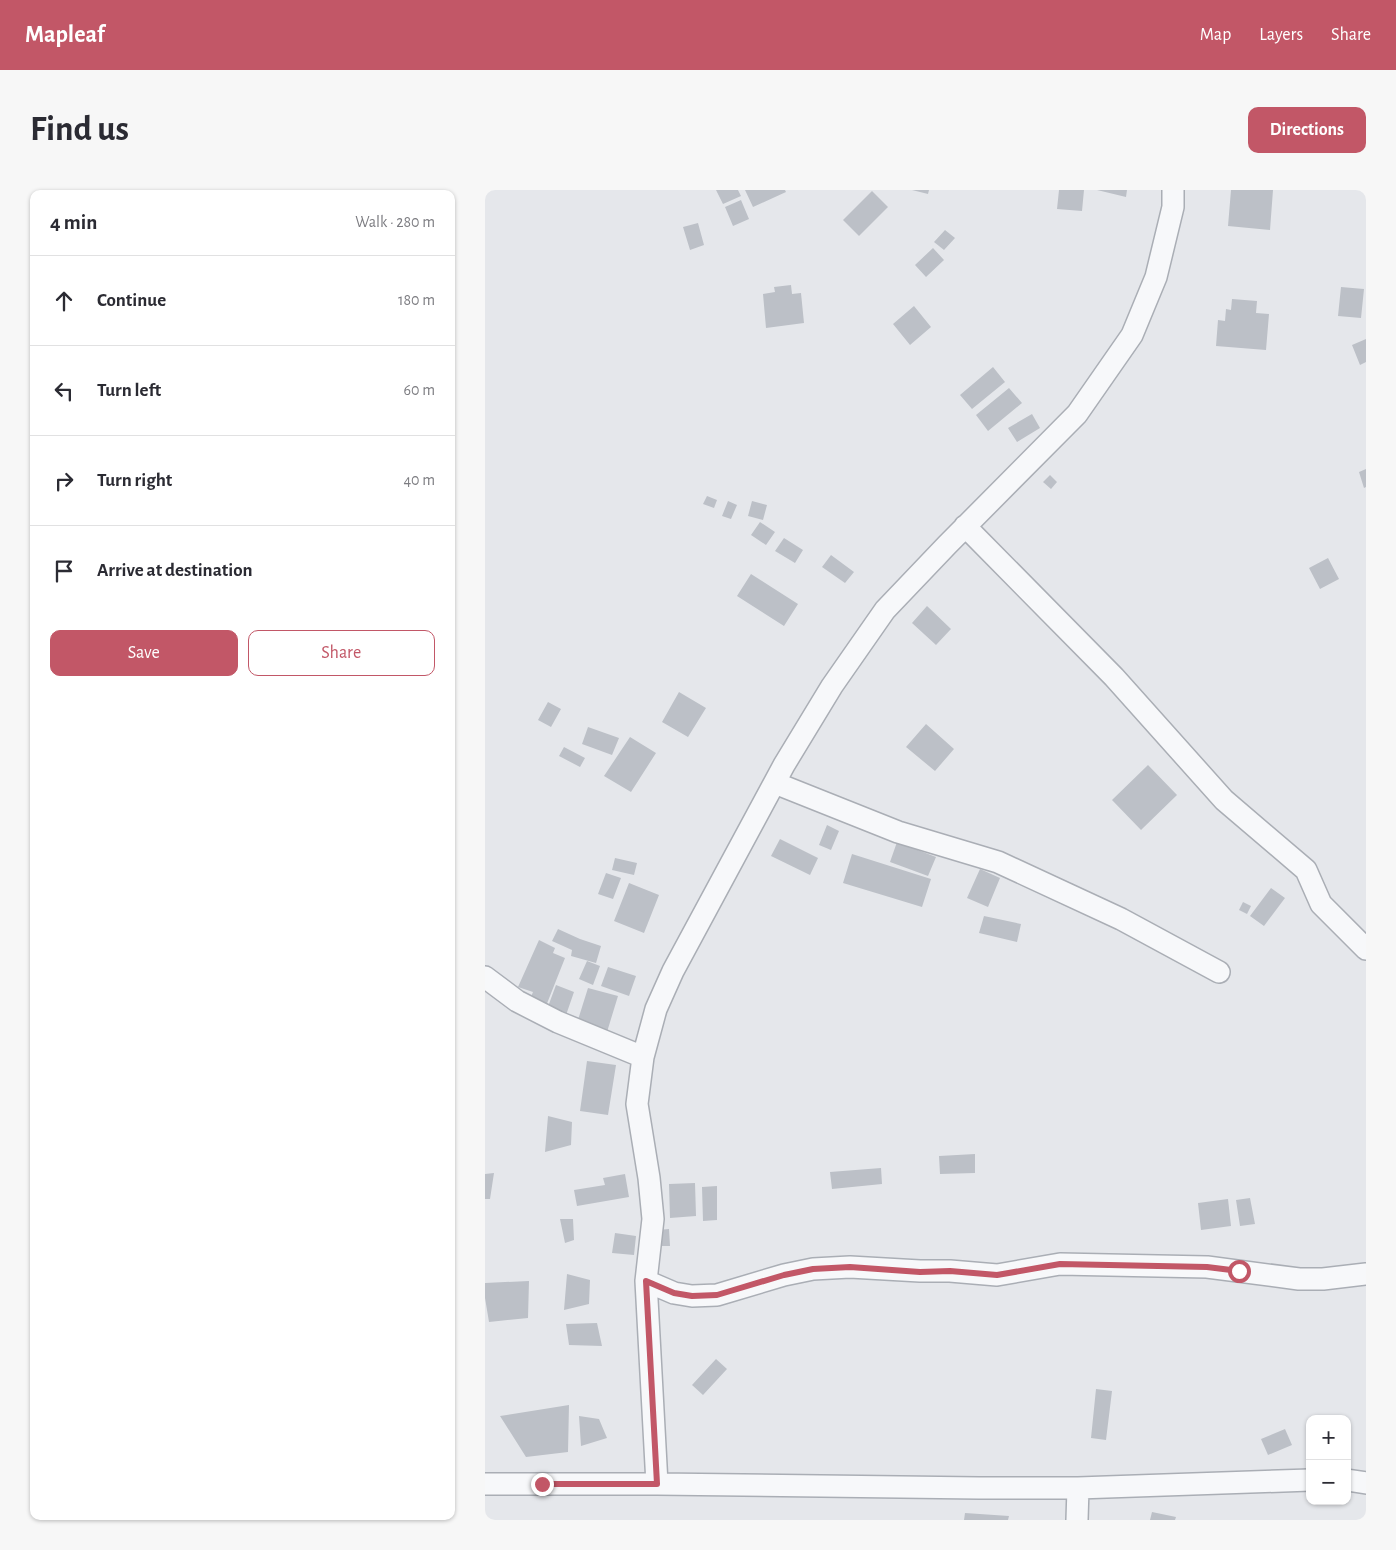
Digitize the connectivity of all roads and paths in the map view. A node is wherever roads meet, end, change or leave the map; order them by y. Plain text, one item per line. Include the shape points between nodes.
1 (1173, 190) edge
2 (965, 526) junction
3 (775, 783) junction
4 (1366, 949) edge
5 (1219, 972) dead end
6 (485, 978) edge
7 (643, 1057) junction
8 (1366, 1274) edge
9 (646, 1281) junction
10 (1306, 1480) edge
11 (1351, 1481) edge
12 (1366, 1483) edge
13 (485, 1484) edge
14 (657, 1484) junction
15 (1078, 1488) junction
16 (1077, 1520) edge

1 - 2 street via 1173,207 1156,277 1132,335 1077,414
2 - 3 street via 885,610 832,686
2 - 4 street via 1114,677 1224,800 1306,870 1321,904
3 - 5 street via 898,832 997,862 1121,919
3 - 7 street via 673,972 656,1010
6 - 7 street via 517,1002
7 - 9 street via 637,1104 653,1219
8 - 9 street via 1299,1279 1207,1267 1060,1264 997,1275 850,1267 813,1269 717,1295 692,1296 674,1293
9 - 14 street
10 - 15 street
11 - 12 street
13 - 14 street
14 - 15 street
15 - 16 street

